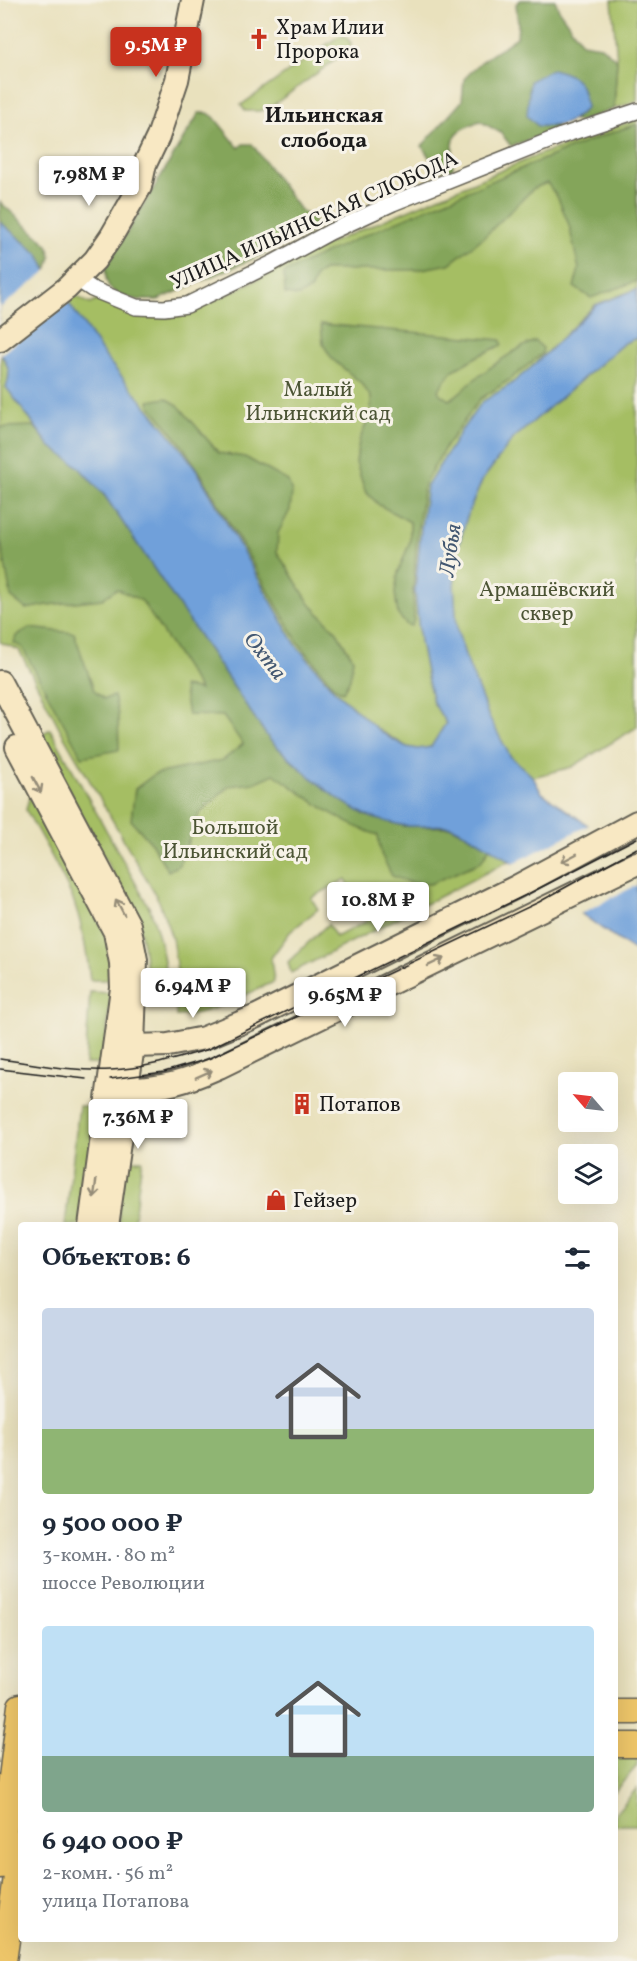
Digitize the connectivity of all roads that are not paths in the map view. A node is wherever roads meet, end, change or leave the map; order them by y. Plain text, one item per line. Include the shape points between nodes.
1 (194, 0) edge
2 (637, 111) edge
3 (68, 281) junction
4 (0, 322) edge
5 (0, 340) edge
6 (0, 681) edge
7 (0, 714) edge
8 (629, 827) edge
9 (637, 862) edge
10 (133, 1046) junction
11 (112, 1068) junction
12 (127, 1090) junction
13 (91, 1222) edge
14 (108, 1222) edge
15 (15, 1704) edge
16 (618, 1712) edge
17 (637, 1712) edge
18 (12, 1739) edge
19 (618, 1745) edge
20 (637, 1745) edge
21 (18, 1863) edge
22 (0, 1866) edge
23 (4, 1961) edge

1 - 3 main road via 177,80 158,136 145,164 129,181 73,265
2 - 3 street, УЛИЦА ИЛЬИНСКАЯ СЛОБОДА via 561,136 393,203 187,305 164,309 136,307
3 - 4 main road
3 - 5 main road
10 -> 6 main road via 136,960 129,925
7 -> 11 main road via 115,932 122,987
8 -> 10 main road via 257,1016 204,1038
12 -> 9 main road via 161,1088 190,1080
10 - 11 main road
10 - 12 main road
11 - 12 main road
11 -> 13 main road
12 - 14 main road
15 - 18 main road
16 - 17 main road
18 - 22 main road
19 - 20 main road
21 - 23 main road

